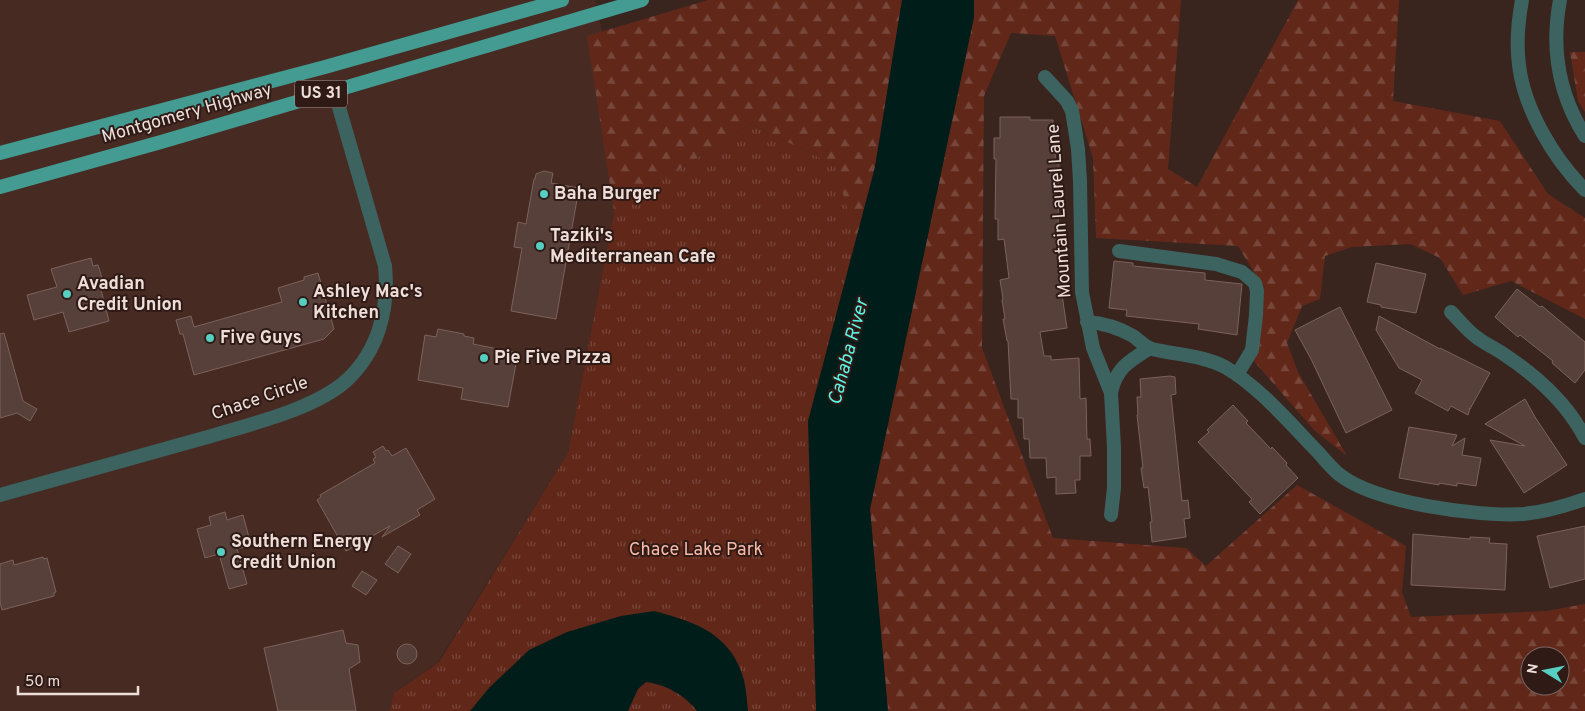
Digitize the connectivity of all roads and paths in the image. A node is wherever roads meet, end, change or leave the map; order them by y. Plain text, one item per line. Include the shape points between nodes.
1 (562, 0) edge
2 (642, 0) edge
3 (1522, 0) edge
4 (1560, 0) edge
5 (1045, 77) dead end
6 (334, 90) junction
7 (1585, 136) edge
8 (0, 153) edge
9 (0, 187) edge
10 (1585, 190) edge
11 (1119, 251) dead end
12 (1451, 312) dead end
13 (1087, 322) junction
14 (1150, 348) junction
15 (1237, 375) junction
16 (1111, 393) junction
17 (1585, 438) edge
18 (0, 495) edge
19 (1585, 499) edge
20 (1111, 515) dead end

1 - 8 main road, Montgomery Highway / US 31
2 - 6 main road, Montgomery Highway / US 31
3 - 10 street via 1517,44 1526,96 1543,135
4 - 7 street via 1556,59 1561,83
5 - 13 street, Mountain Laurel Lane via 1072,111 1078,149 1082,292
6 - 9 main road, Montgomery Highway / US 31
6 - 18 street, Chace Circle via 385,266 387,284 378,335 359,367 312,403 231,430
11 - 15 street via 1216,264 1242,272 1255,283 1257,299 1252,350
12 - 17 street via 1478,339 1504,353 1562,402
13 - 14 street via 1124,330
13 - 16 street, Mountain Laurel Lane
14 - 15 street via 1218,364
14 - 16 street, Mountain Laurel Lane via 1124,366 1115,377
15 - 19 street via 1340,475 1379,494 1438,508 1496,514 1524,514
16 - 20 street, Mountain Laurel Lane via 1114,488

